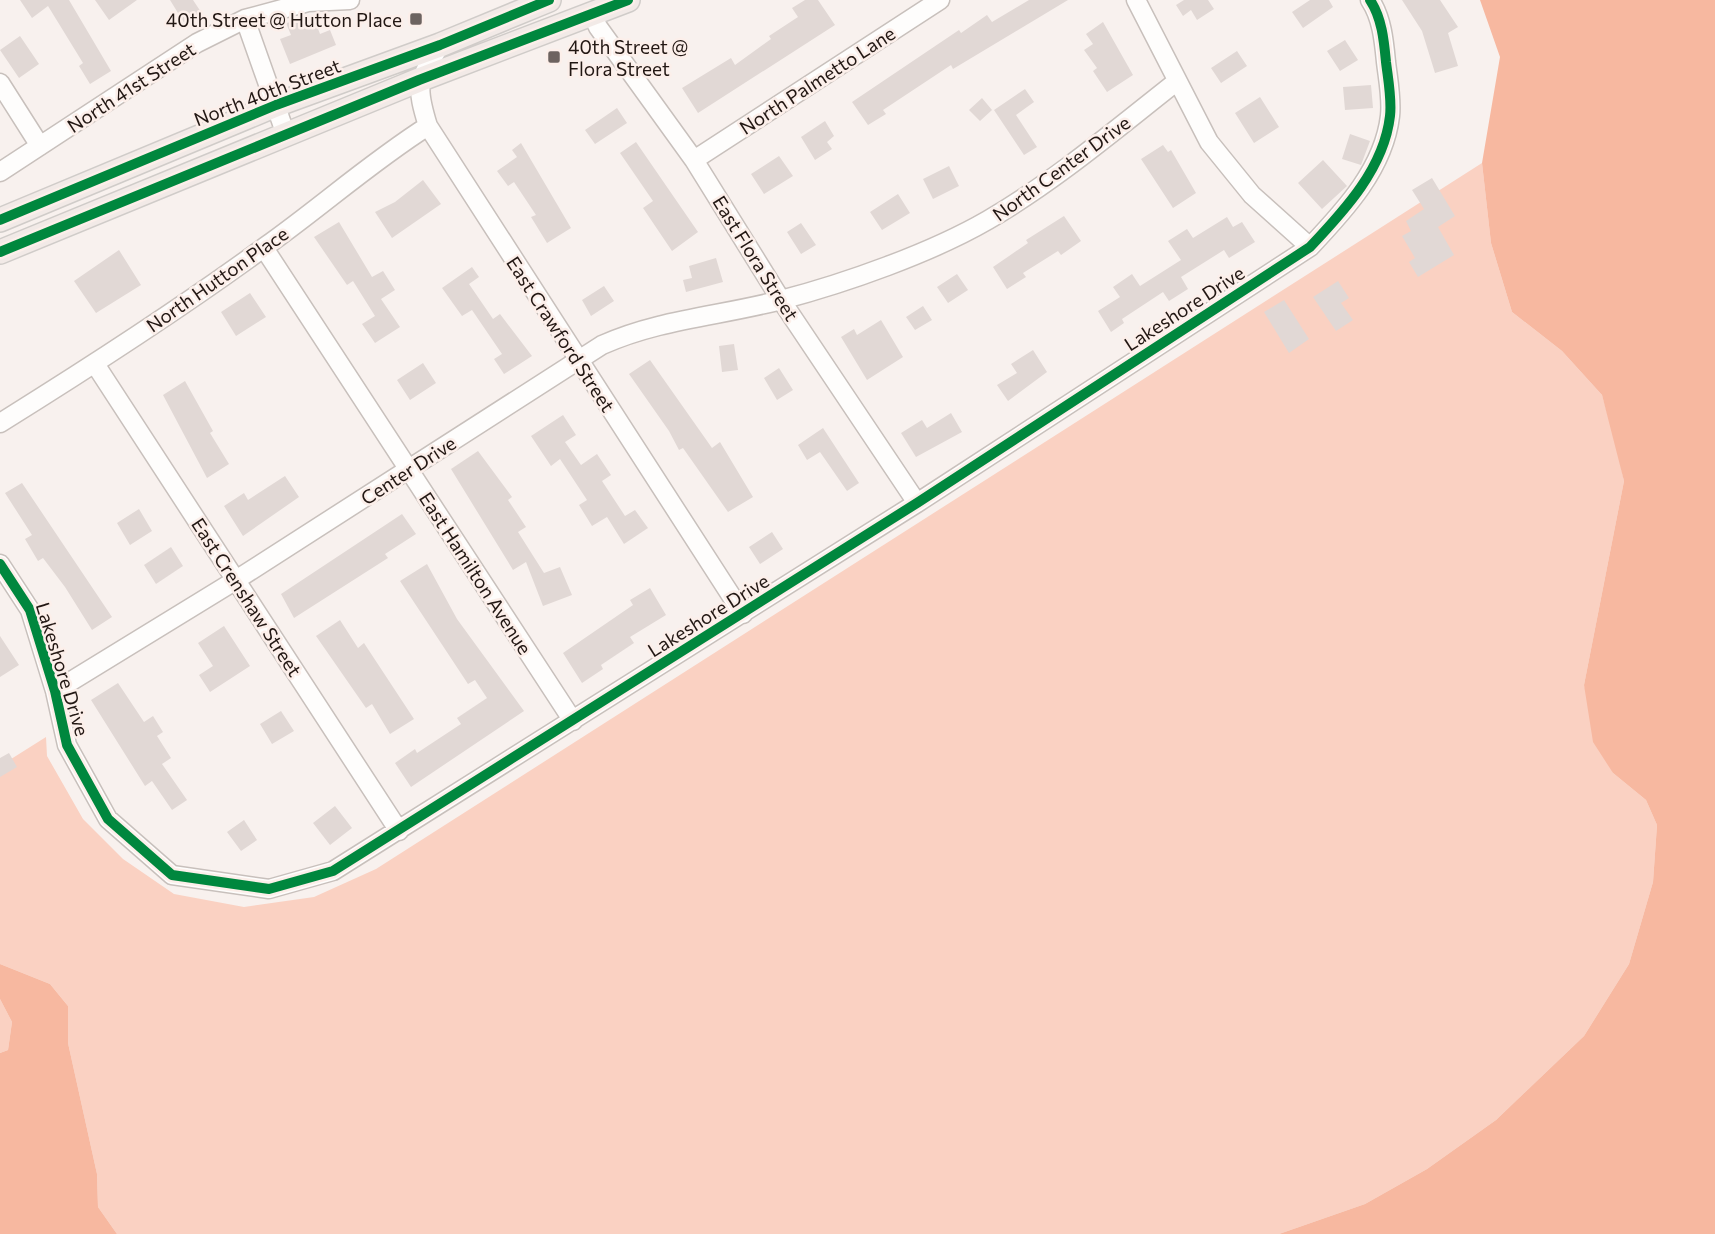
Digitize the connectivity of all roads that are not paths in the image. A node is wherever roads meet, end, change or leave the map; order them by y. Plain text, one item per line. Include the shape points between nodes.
1 (350, 0) edge
2 (549, 0) edge
3 (628, 0) edge
4 (940, 0) edge
5 (1136, 0) edge
6 (1370, 0) edge
7 (593, 16) junction
8 (245, 19) junction
9 (440, 45) junction
10 (419, 80) junction
11 (1176, 82) junction
12 (0, 83) edge
13 (276, 105) junction
14 (428, 126) junction
15 (286, 135) junction
16 (40, 146) junction
17 (694, 160) junction
18 (0, 172) edge
19 (0, 220) edge
20 (1310, 247) junction
21 (264, 248) junction
22 (0, 252) edge
23 (781, 300) junction
24 (578, 361) junction
25 (95, 364) junction
26 (0, 423) edge
27 (408, 470) junction
28 (917, 503) junction
29 (0, 564) edge
30 (236, 580) junction
31 (743, 614) junction
32 (55, 691) junction
33 (573, 721) junction
34 (399, 831) junction

1 - 8 street, North 41st Street via 308,2
2 - 9 main road, North 40th Street
3 - 7 main road
4 - 17 street, North Palmetto Lane
5 - 11 street
6 - 20 street, Lakeshore Drive via 1383,31 1391,114 1382,151 1342,213
7 - 10 main road
7 - 17 street, East Flora Street
8 - 13 street
8 - 16 street, North 41st Street via 197,43
9 - 10 street
9 - 13 main road, North 40th Street
10 - 14 street, East Crawford Street
10 - 15 main road
11 - 20 street via 1209,142 1252,195
11 - 23 street, North Center Drive via 1043,185 987,221 912,256
12 - 16 street
13 - 15 street
13 - 19 main road, North 40th Street
14 - 21 street, North Hutton Place via 380,156
14 - 24 street, East Crawford Street
15 - 22 main road
16 - 18 street, North 41st Street
17 - 23 street, East Flora Street
20 - 28 street, Lakeshore Drive
21 - 25 street, North Hutton Place
21 - 27 street, East Hamilton Avenue
23 - 24 street, Center Drive via 630,332
23 - 28 street, East Flora Street
24 - 27 street, Center Drive
24 - 31 street, East Crawford Street
25 - 26 street, North Hutton Place
25 - 30 street, East Crenshaw Street
27 - 30 street, Center Drive
27 - 33 street, East Hamilton Avenue
28 - 31 street, Lakeshore Drive
29 - 32 street, Lakeshore Drive via 30,610
30 - 32 street, Center Drive
30 - 34 street, East Crenshaw Street
31 - 33 street, Lakeshore Drive
32 - 34 street, Lakeshore Drive via 67,745 108,819 172,874 269,889 333,871
33 - 34 street, Lakeshore Drive

